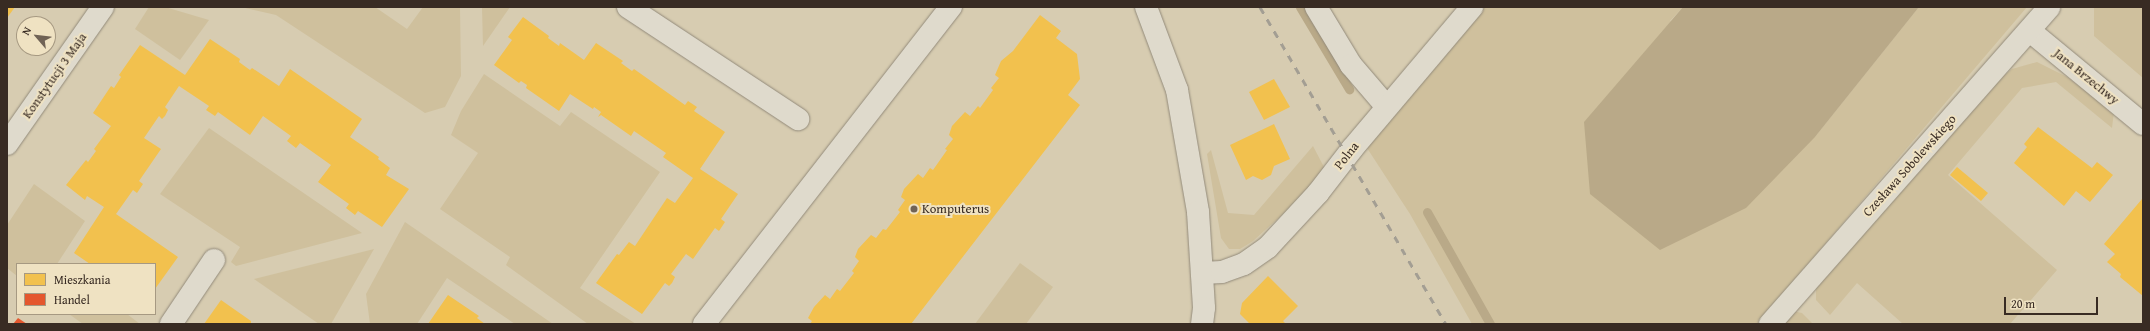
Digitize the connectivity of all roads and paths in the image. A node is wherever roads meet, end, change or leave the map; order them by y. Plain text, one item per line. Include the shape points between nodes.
1 (103, 7) edge
2 (628, 7) edge
3 (951, 7) edge
4 (1146, 7) edge
5 (1316, 7) edge
6 (1472, 7) edge
7 (2050, 7) edge
8 (2030, 31) junction
9 (1387, 107) junction
10 (798, 119) dead end
11 (2143, 124) edge
12 (7, 144) edge
13 (214, 260) dead end
14 (1202, 272) junction
15 (171, 324) edge
16 (704, 324) edge
17 (1202, 324) edge
18 (1770, 324) edge

1 - 12 street, Konstytucji 3 Maja
2 - 10 street
3 - 16 street
4 - 14 street via 1177,90 1198,212
5 - 9 street via 1351,65
6 - 9 street, Polna
7 - 8 street, Czesława Sobolewskiego
8 - 11 street, Jana Brzechwy
8 - 18 street, Czesława Sobolewskiego
9 - 14 street, Polna via 1318,193 1268,247 1244,264 1222,272
13 - 15 street
14 - 17 street

